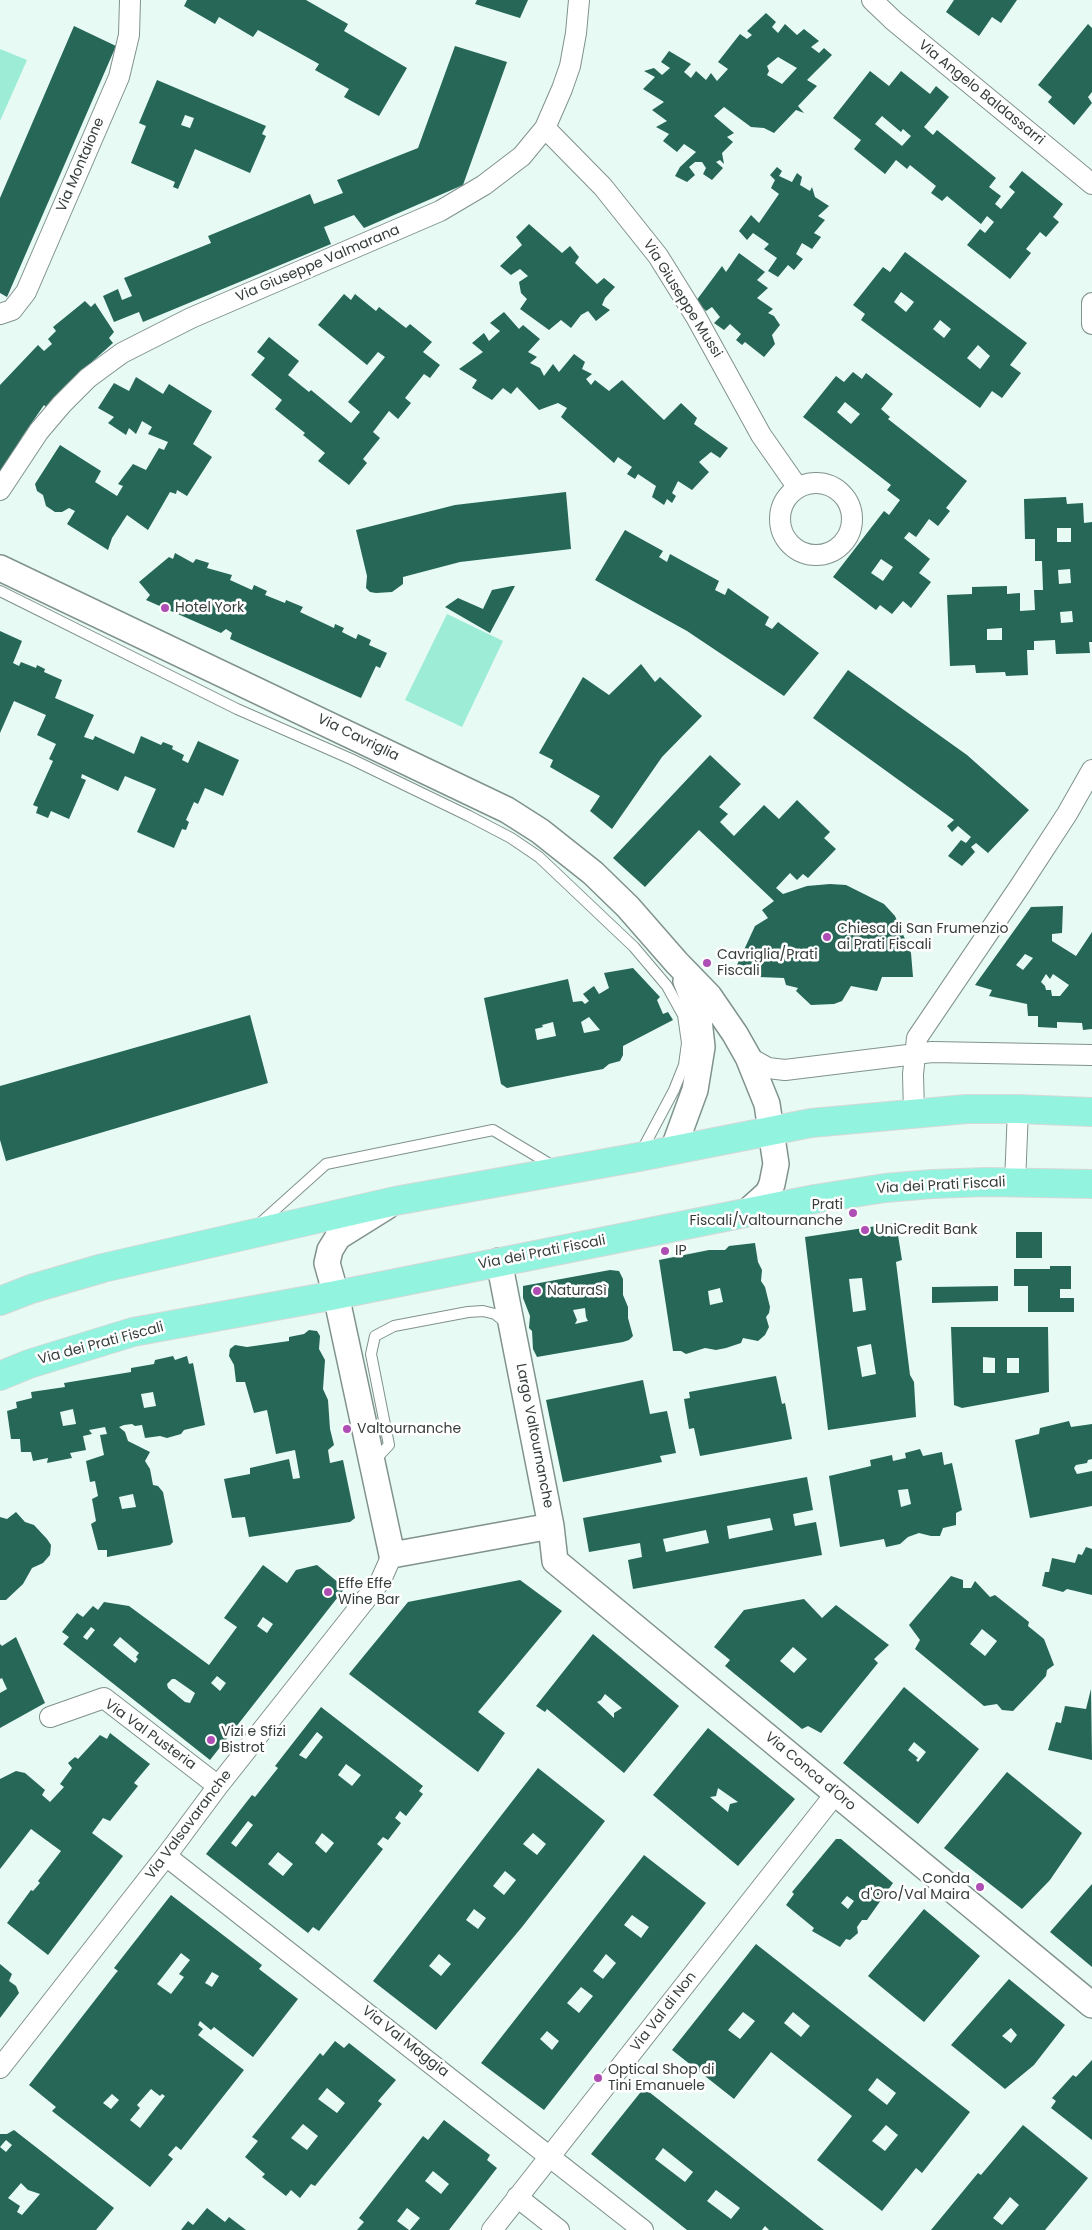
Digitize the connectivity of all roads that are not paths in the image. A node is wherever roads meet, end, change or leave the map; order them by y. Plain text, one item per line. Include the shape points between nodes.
1 (130, 0) edge
2 (579, 0) edge
3 (872, 0) edge
4 (545, 128) junction
5 (1092, 184) edge
6 (1092, 303) edge
7 (0, 314) edge
8 (1092, 324) edge
9 (798, 488) dead end
10 (0, 490) edge
11 (0, 568) edge
12 (0, 591) edge
13 (1092, 770) edge
14 (677, 963) junction
15 (914, 1054) junction
16 (1092, 1055) edge
17 (748, 1057) junction
18 (1018, 1109) junction
19 (1092, 1112) edge
20 (914, 1114) junction
21 (772, 1131) junction
22 (673, 1150) junction
23 (639, 1157) junction
24 (563, 1171) junction
25 (1015, 1183) junction
26 (1092, 1184) edge
27 (395, 1201) junction
28 (747, 1212) junction
29 (245, 1236) junction
30 (499, 1261) junction
31 (336, 1295) junction
32 (0, 1301) edge
33 (513, 1330) junction
34 (0, 1376) edge
35 (372, 1463) junction
36 (551, 1526) junction
37 (392, 1555) junction
38 (50, 1717) dead end
39 (218, 1786) junction
40 (836, 1793) junction
41 (166, 1856) junction
42 (1092, 2005) edge
43 (0, 2068) edge
44 (550, 2155) junction
45 (517, 2197) junction
46 (492, 2230) edge
47 (559, 2230) edge
48 (643, 2230) edge

1 - 7 street, Via Montaione via 128,35 119,77 26,292 12,310
2 - 4 street, Via Giuseppe Valmarana via 570,66
3 - 5 street, Via Angelo Baldassarri
4 - 9 street, Via Giuseppe Mussi via 603,187 658,256 696,317 761,435
4 - 10 street, Via Giuseppe Valmarana via 522,156 484,186 451,205 191,318 111,360 52,414
6 - 8 street
11 - 14 street, Via Cavriglia via 507,810 540,831 592,873 628,907
12 - 23 lane via 237,709 469,816 539,857 634,947 672,993 683,1015 687,1043 684,1065
13 - 15 street via 1031,870 917,1038
14 - 17 street, Via Cavriglia via 709,996
14 - 22 street, Via Cavriglia via 698,1011 702,1047 695,1090
15 - 16 street
15 - 17 street via 785,1070 768,1068
15 - 20 street
17 - 21 street, Via Cavriglia via 767,1104
18 - 19 main road
18 - 20 main road
18 - 25 street
20 - 21 main road via 811,1123
21 - 22 main road
21 - 28 street, Via Cavriglia via 776,1164 772,1184 763,1199
22 - 23 main road
23 - 24 main road
24 - 27 main road
24 - 29 lane via 493,1130 326,1164
25 - 26 main road, Via dei Prati Fiscali
25 - 28 main road, Via dei Prati Fiscali via 885,1188
27 - 29 main road
27 - 31 street via 334,1240 327,1263
28 - 30 main road, Via dei Prati Fiscali
29 - 32 main road via 103,1268
30 - 31 main road, Via dei Prati Fiscali
30 - 33 street, Largo Valtournanche
31 - 34 main road, Via dei Prati Fiscali via 133,1332
31 - 35 street
33 - 35 lane via 501,1318 483,1311 394,1326 375,1336 371,1354 389,1445
33 - 36 street, Largo Valtournanche
35 - 37 street
36 - 37 street, Largo Valtournanche
36 - 40 street, Via Conca d'Oro via 555,1561
37 - 39 street, Via Valsavaranche via 381,1580
38 - 39 street, Via Val Pusteria via 104,1698
39 - 41 street, Via Valsavaranche
40 - 42 street, Via Conca d'Oro
40 - 44 street, Via Val di Non
41 - 43 street, Via Valsavaranche
41 - 44 street, Via Val Maggia
44 - 45 street, Via Val di Non
44 - 48 street, Via Val Maggia
45 - 46 street, Via Val di Non
45 - 47 street

